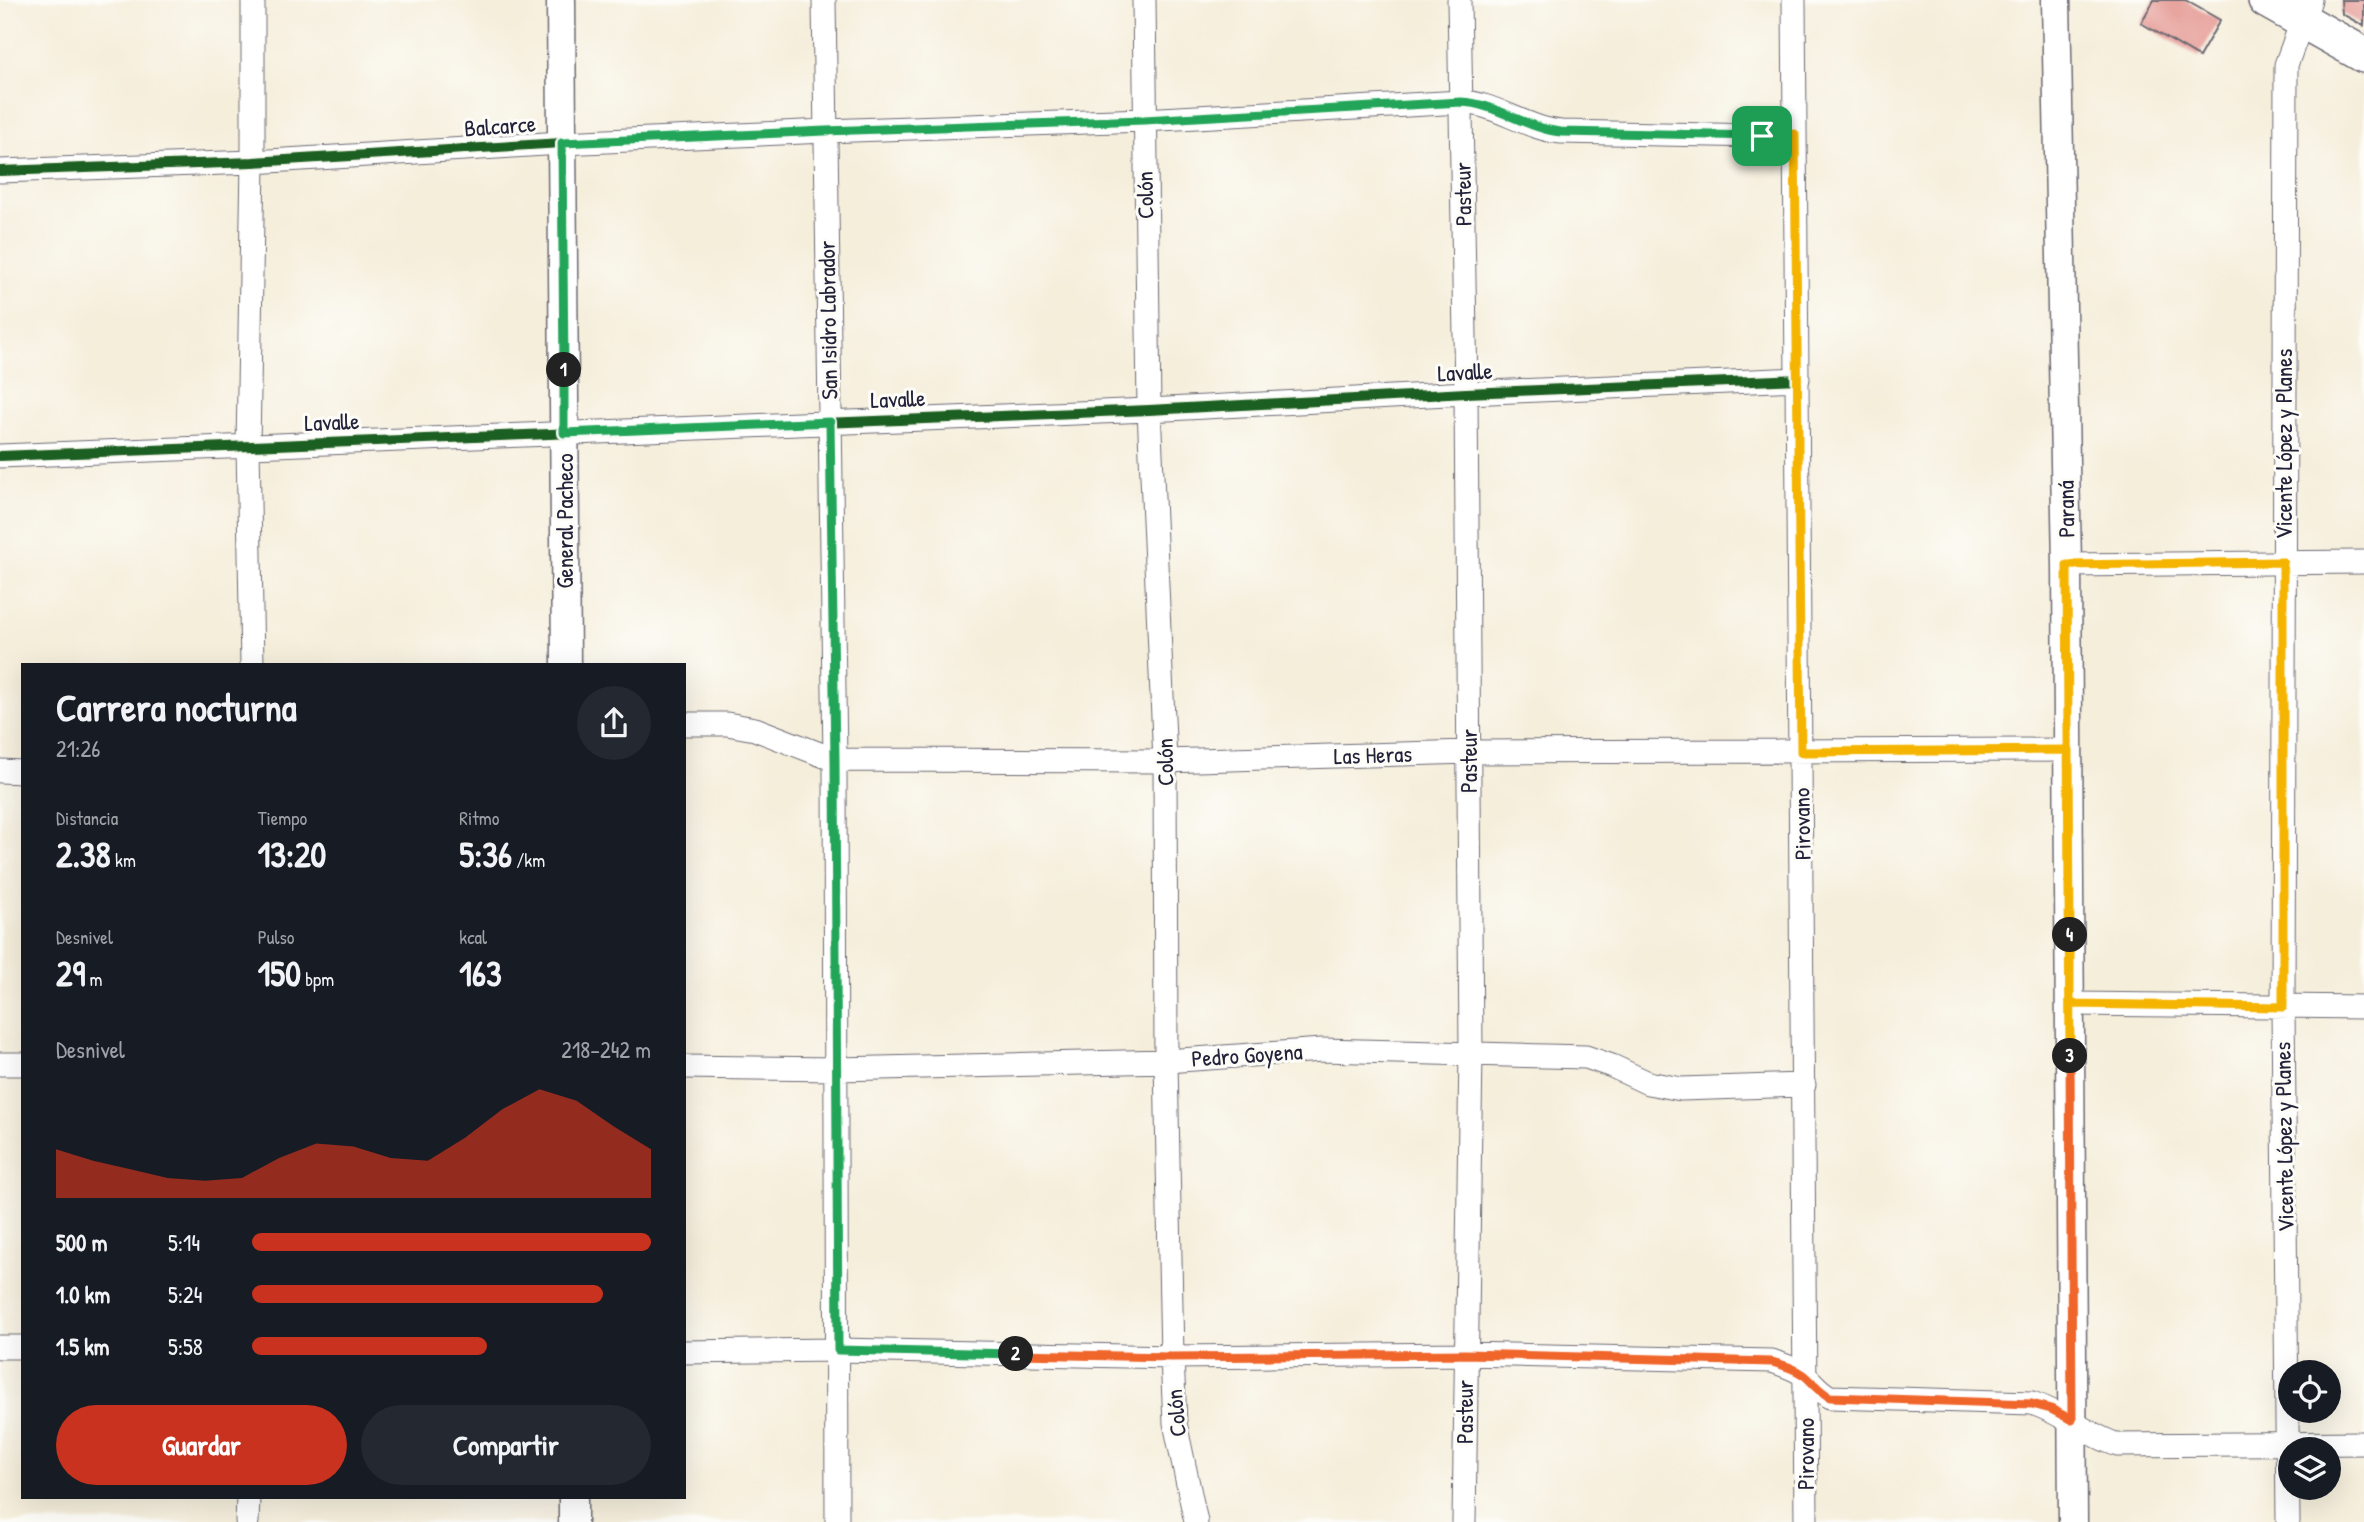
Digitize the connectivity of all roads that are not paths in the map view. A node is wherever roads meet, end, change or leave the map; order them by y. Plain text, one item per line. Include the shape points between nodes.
1 (253, 0) edge
2 (561, 0) edge
3 (824, 0) edge
4 (1144, 0) edge
5 (1459, 0) edge
6 (1794, 0) edge
7 (2056, 0) edge
8 (2266, 0) edge
9 (2305, 10) edge
10 (2364, 55) edge
11 (1461, 102) junction
12 (1144, 120) junction
13 (825, 131) junction
14 (1795, 134) junction
15 (562, 143) junction
16 (253, 162) junction
17 (0, 172) edge
18 (1798, 379) junction
19 (1466, 393) junction
20 (1149, 410) junction
21 (830, 422) junction
22 (564, 433) junction
23 (248, 446) junction
24 (0, 456) edge
25 (2283, 562) junction
26 (2364, 562) edge
27 (2067, 565) junction
28 (252, 663) edge
29 (566, 663) edge
30 (686, 724) edge
31 (2069, 750) junction
32 (1469, 752) junction
33 (1801, 752) junction
34 (835, 760) junction
35 (1165, 761) junction
36 (0, 771) edge
37 (21, 772) edge
38 (2070, 1004) junction
39 (2283, 1007) junction
40 (2364, 1007) edge
41 (1471, 1052) junction
42 (1166, 1061) junction
43 (0, 1064) edge
44 (21, 1064) edge
45 (686, 1067) edge
46 (838, 1069) junction
47 (1804, 1085) junction
48 (0, 1347) edge
49 (21, 1347) edge
50 (838, 1350) junction
51 (686, 1352) edge
52 (1466, 1354) junction
53 (1172, 1357) junction
54 (1806, 1376) junction
55 (2072, 1420) junction
56 (2288, 1437) edge
57 (2278, 1443) edge
58 (2341, 1443) edge
59 (2364, 1443) edge
60 (248, 1499) edge
61 (573, 1499) edge
62 (2288, 1500) edge
63 (247, 1522) edge
64 (573, 1522) edge
65 (837, 1522) edge
66 (1196, 1522) edge
67 (1464, 1522) edge
68 (1806, 1522) edge
69 (2073, 1522) edge
70 (2288, 1522) edge

1 - 16 street
2 - 15 street, General Pacheco
3 - 13 street, San Isidro Labrador
4 - 12 street, Colón
5 - 11 street, Pasteur
6 - 14 street, Pirovano
7 - 27 street, Paraná
8 - 9 main road
9 - 10 main road
9 - 25 street, Vicente López y Planes via 2286,65
11 - 12 street, Balcarce
11 - 14 street, Balcarce via 1475,103 1542,130 1561,132
11 - 19 street, Pasteur
12 - 13 street, Balcarce
12 - 20 street, Colón
13 - 15 street, Balcarce
13 - 21 street, San Isidro Labrador
14 - 18 street, Pirovano
15 - 16 street, Balcarce
15 - 22 street, General Pacheco
16 - 17 street, Balcarce
16 - 23 street
18 - 19 street, Lavalle
18 - 33 street, Pirovano
19 - 20 street, Lavalle
19 - 32 street, Pasteur
20 - 21 street, Lavalle
20 - 35 street, Colón
21 - 22 street, Lavalle
21 - 34 street, San Isidro Labrador
22 - 23 street, Lavalle
22 - 29 street, General Pacheco
23 - 24 street, Lavalle
23 - 28 street
25 - 26 street
25 - 27 street
25 - 39 street, Vicente López y Planes
27 - 31 street, Paraná
30 - 34 street, Las Heras via 755,729
31 - 33 street, Las Heras
31 - 38 street, Paraná
32 - 33 street, Las Heras
32 - 35 street, Las Heras
32 - 41 street, Pasteur
33 - 47 street, Pirovano
34 - 35 street, Las Heras
34 - 46 street, San Isidro Labrador
35 - 42 street, Colón
36 - 37 street
38 - 39 street
38 - 55 street, Paraná
39 - 40 street
39 - 56 street, Vicente López y Planes
41 - 42 street, Pedro Goyena via 1322,1049
41 - 47 street, Pedro Goyena via 1586,1057 1648,1083 1681,1088
41 - 52 street, Pasteur
42 - 46 street, Pedro Goyena
42 - 53 street, Colón
43 - 44 street
45 - 46 street, Pedro Goyena
46 - 50 street, San Isidro Labrador
47 - 54 street, Pirovano
48 - 49 street
50 - 51 street
50 - 53 street
50 - 65 street, San Isidro Labrador
52 - 53 street
52 - 54 street via 1772,1362
52 - 67 street, Pasteur
53 - 66 street, Colón via 1175,1423
54 - 55 street via 1830,1397 2032,1404
54 - 68 street, Pirovano
55 - 57 street via 2118,1445
55 - 69 street, Paraná
58 - 59 street
60 - 63 street
61 - 64 street
62 - 70 street, Vicente López y Planes

